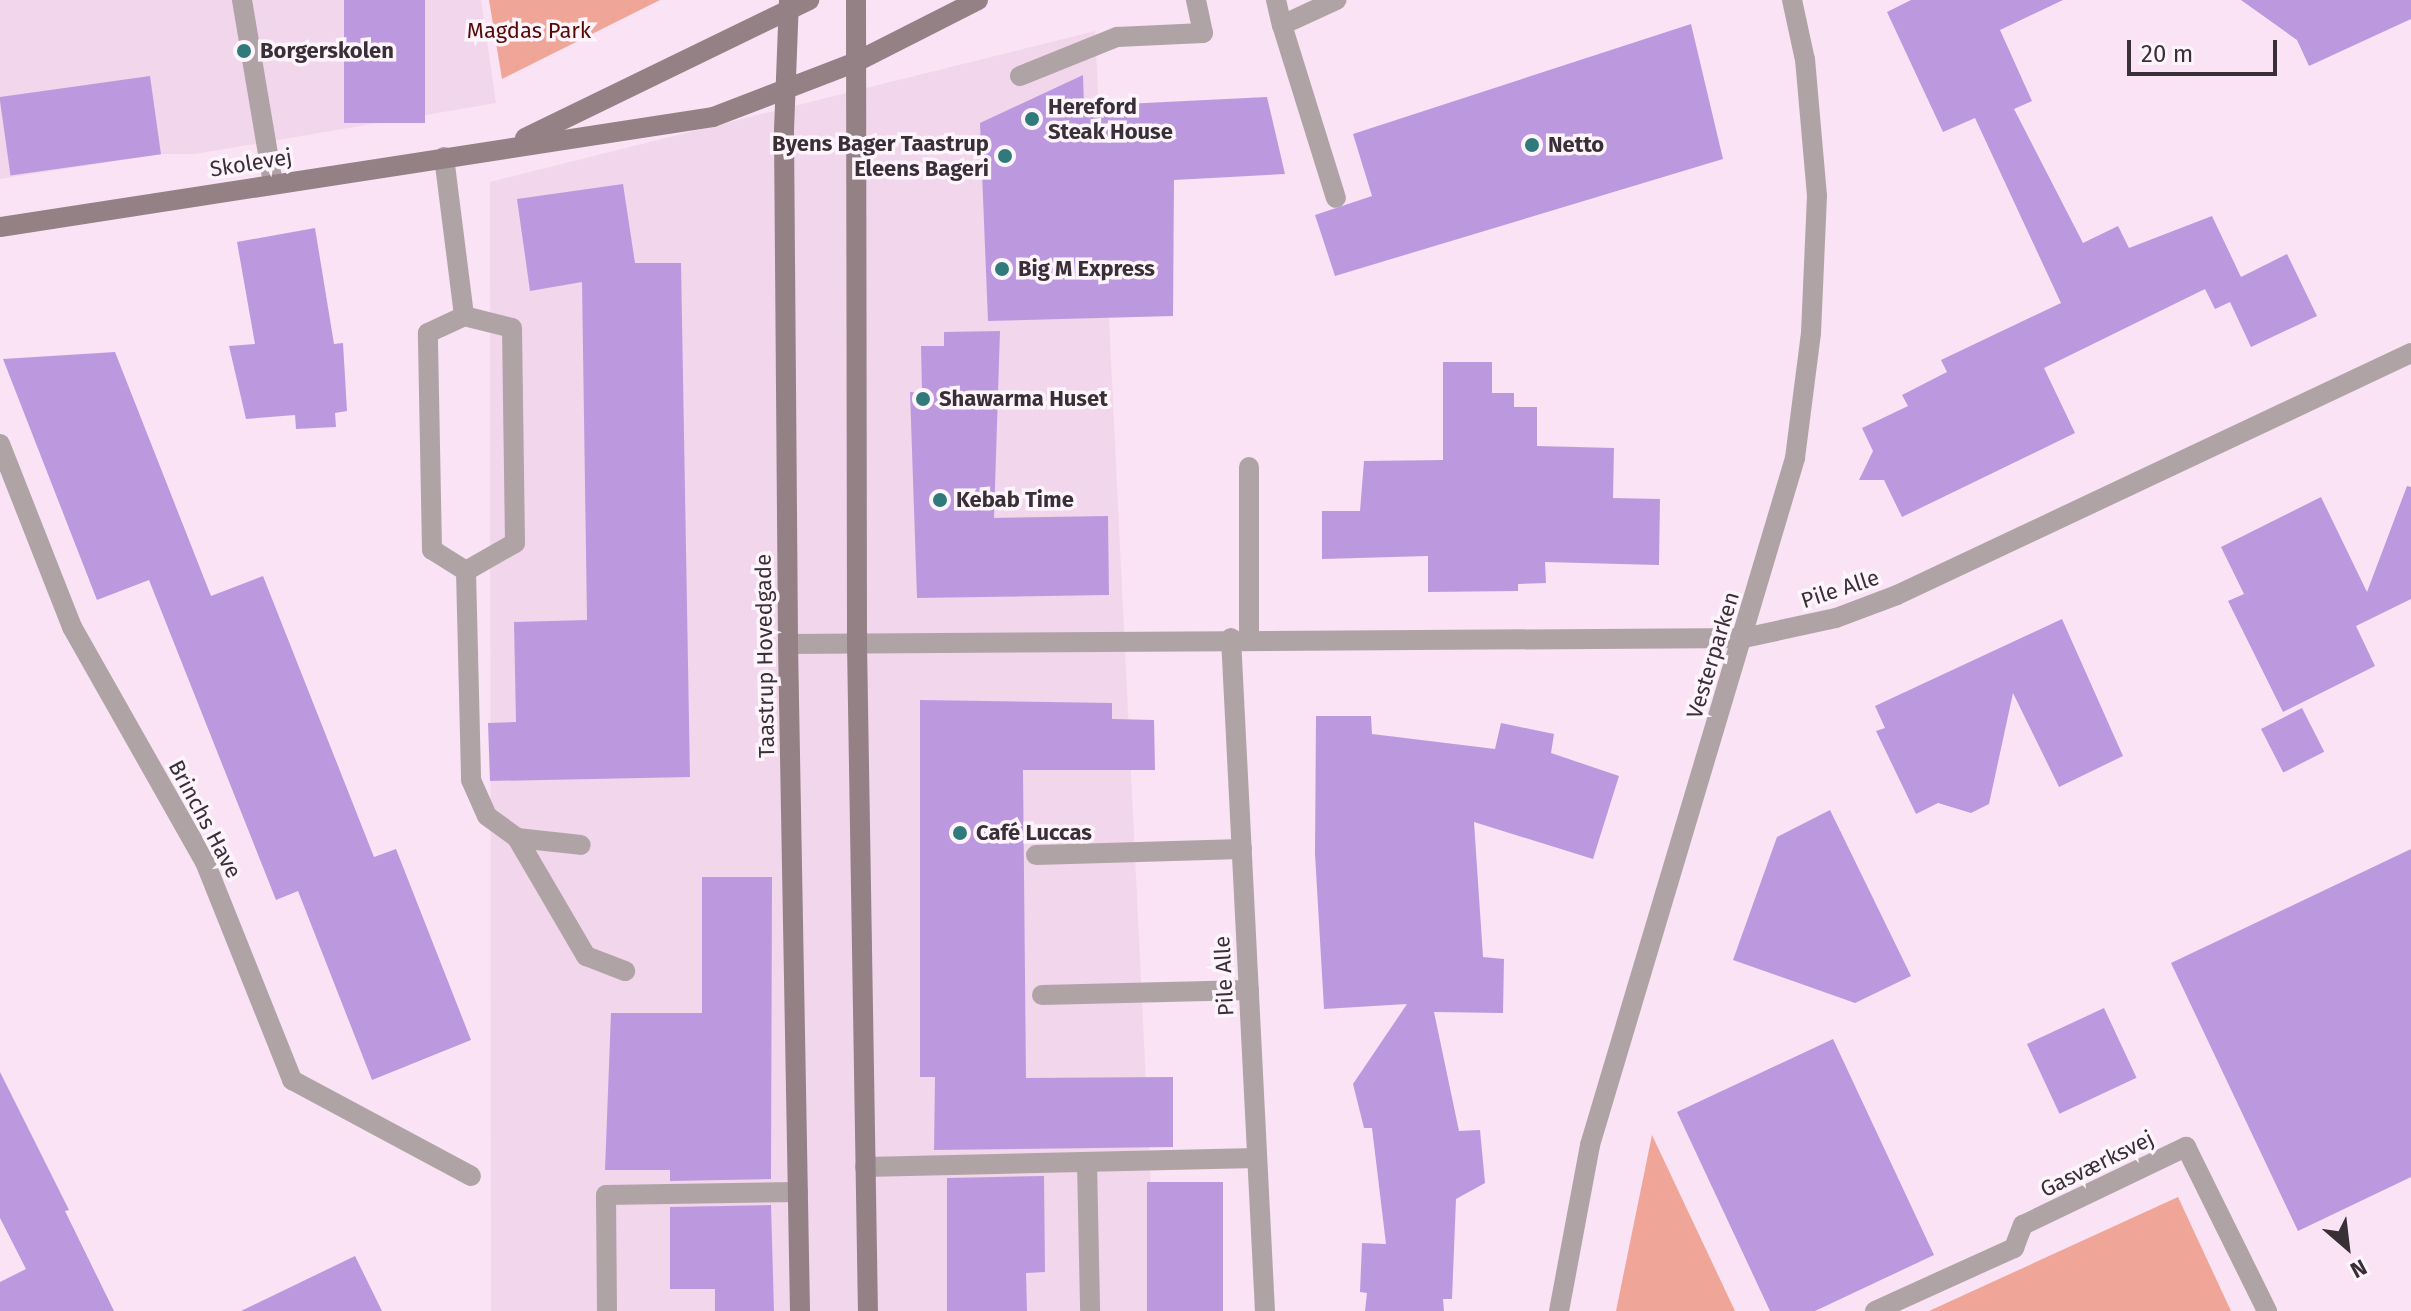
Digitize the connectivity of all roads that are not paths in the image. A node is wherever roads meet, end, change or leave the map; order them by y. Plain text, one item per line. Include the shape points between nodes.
1 (242, 0) edge
2 (809, 0) edge
3 (856, 0) edge
4 (978, 0) edge
5 (1196, 0) edge
6 (1276, 0) edge
7 (1336, 0) edge
8 (1792, 0) edge
9 (788, 6) edge
10 (1282, 25) junction
11 (854, 63) junction
12 (1020, 76) dead end
13 (784, 93) junction
14 (509, 146) junction
15 (444, 157) junction
16 (273, 184) junction
17 (1336, 198) dead end
18 (0, 227) edge
19 (464, 316) junction
20 (2411, 353) edge
21 (0, 444) edge
22 (1249, 467) dead end
23 (466, 571) junction
24 (1240, 638) junction
25 (1744, 638) junction
26 (788, 644) junction
27 (857, 644) junction
28 (517, 838) junction
29 (581, 845) dead end
30 (1242, 849) junction
31 (1036, 855) dead end
32 (625, 971) dead end
33 (1249, 990) junction
34 (1042, 995) dead end
35 (1257, 1158) junction
36 (1087, 1162) junction
37 (865, 1167) junction
38 (471, 1176) dead end
39 (798, 1192) junction
40 (607, 1311) edge
41 (800, 1311) edge
42 (868, 1311) edge
43 (1090, 1311) edge
44 (1265, 1311) edge
45 (1559, 1311) edge
46 (1875, 1311) edge
47 (2267, 1311) edge

1 - 16 street
2 - 9 street, Skolevej
3 - 11 street
4 - 11 street, Skolevej
5 - 12 street via 1203,33 1117,37
6 - 10 street
7 - 10 street
8 - 25 street, Vesterparken via 1805,60 1817,196 1811,333 1795,458
9 - 13 street, Taastrup Hovedgade
9 - 14 street, Skolevej
10 - 17 street
11 - 13 street, Skolevej
11 - 27 street
13 - 14 street, Skolevej via 713,117
13 - 26 street, Taastrup Hovedgade
14 - 15 street, Skolevej
15 - 16 street, Skolevej
15 - 19 street
16 - 18 street, Skolevej
19 - 23 street via 428,333 432,550
19 - 23 street via 512,328 515,543
20 - 25 street, Pile Alle via 1897,595 1836,618
21 - 38 street, Brinchs Have via 72,627 205,862 292,1080
22 - 24 street
23 - 28 street via 471,780 487,816
24 - 25 street, Pile Alle
24 - 27 street, Pile Alle
24 - 30 street, Pile Alle
25 - 45 street, Vesterparken via 1590,1145
26 - 27 street, Pile Alle
26 - 39 street, Taastrup Hovedgade
27 - 37 street
28 - 29 street
28 - 32 street via 586,956
30 - 31 street
30 - 33 street, Pile Alle
33 - 34 street
33 - 35 street, Pile Alle
35 - 36 street
35 - 44 street, Pile Alle
36 - 37 street
36 - 43 street
37 - 42 street
39 - 40 street via 606,1195
39 - 41 street, Taastrup Hovedgade
46 - 47 street, Gasværksvej via 2014,1248 2023,1225 2186,1147

